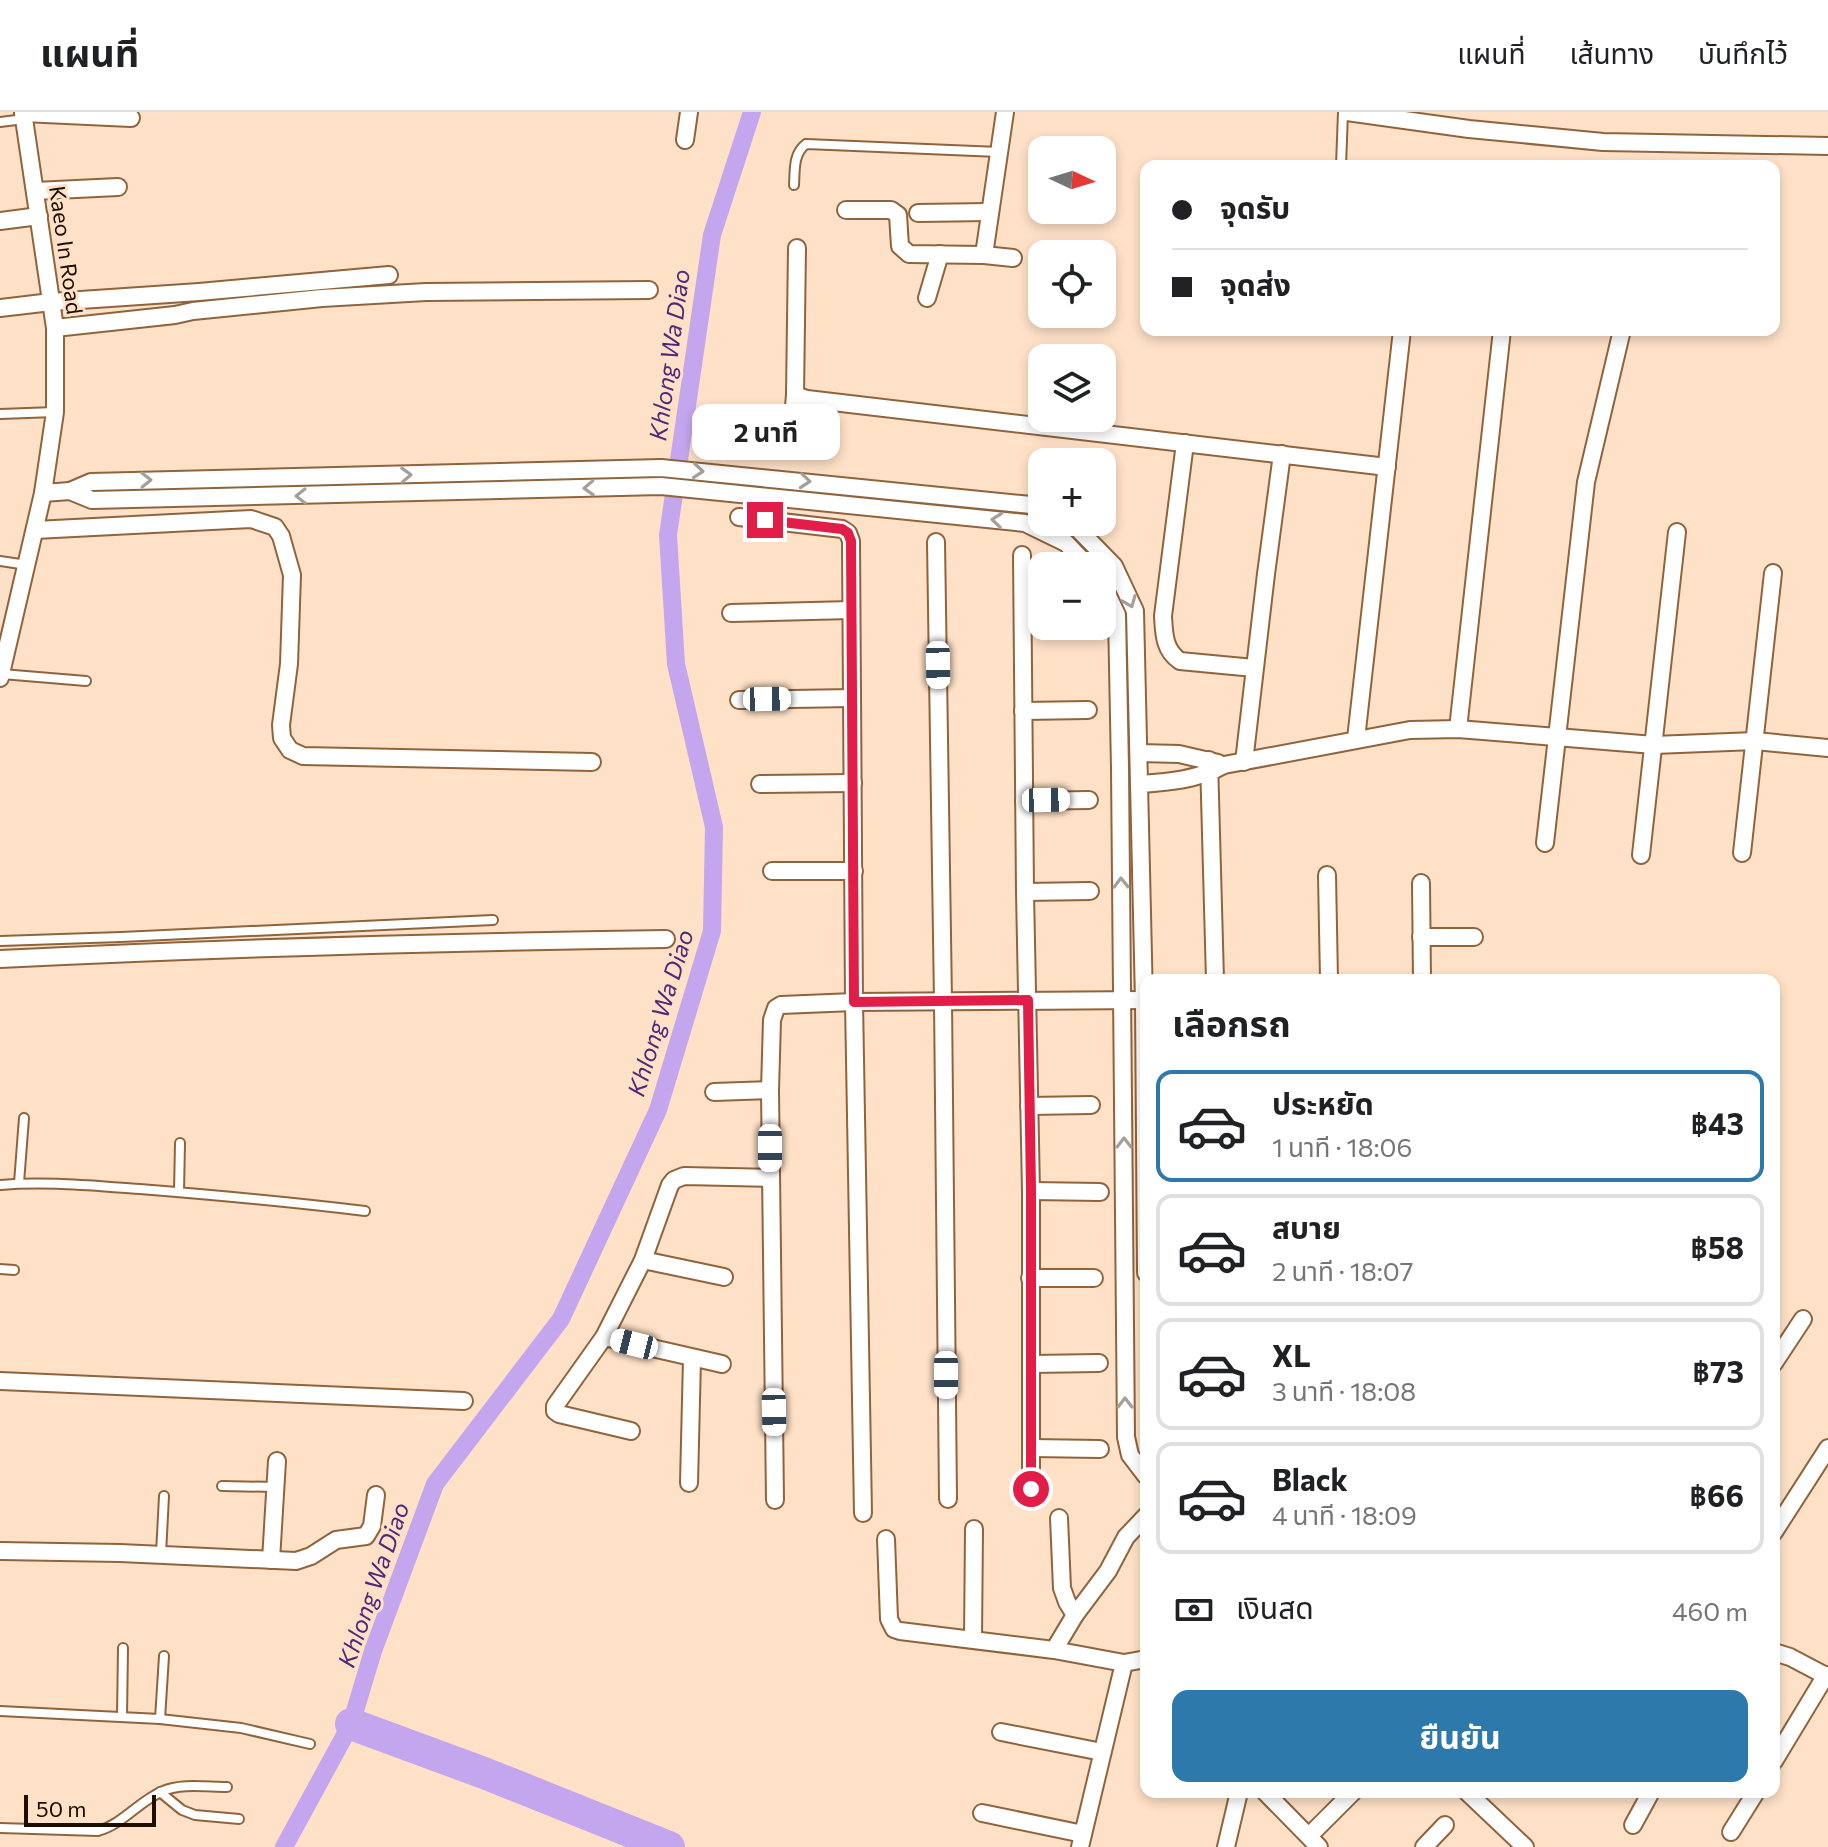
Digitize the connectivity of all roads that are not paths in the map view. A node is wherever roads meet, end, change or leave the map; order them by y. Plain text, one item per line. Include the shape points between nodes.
1 (689, 112) edge
2 (1005, 112) edge
3 (1345, 112) edge
4 (23, 115) edge
5 (131, 118) dead end
6 (0, 122) edge
7 (685, 140) dead end
8 (1828, 146) edge
9 (999, 152) junction
10 (1341, 160) edge
11 (794, 185) dead end
12 (118, 187) dead end
13 (35, 191) junction
14 (846, 210) dead end
15 (989, 212) junction
16 (918, 213) dead end
17 (39, 216) junction
18 (0, 221) edge
19 (797, 248) dead end
20 (940, 254) junction
21 (984, 255) junction
22 (1013, 258) dead end
23 (389, 275) dead end
24 (649, 290) dead end
25 (927, 298) dead end
26 (51, 302) junction
27 (0, 308) edge
28 (55, 328) junction
29 (1401, 336) edge
30 (1501, 336) edge
31 (1621, 336) edge
32 (795, 395) junction
33 (55, 412) junction
34 (0, 414) edge
35 (792, 429) dead end
36 (1185, 443) junction
37 (1282, 454) junction
38 (1387, 467) junction
39 (665, 468) junction
40 (732, 474) junction
41 (374, 476) junction
42 (664, 486) junction
43 (890, 489) junction
44 (70, 491) junction
45 (729, 492) junction
46 (43, 493) junction
47 (375, 494) junction
48 (1028, 505) edge
49 (888, 508) junction
50 (739, 517) dead end
51 (35, 530) junction
52 (1677, 532) dead end
53 (1085, 536) edge
54 (936, 542) dead end
55 (1075, 552) edge
56 (1022, 555) dead end
57 (0, 561) edge
58 (27, 565) junction
59 (1773, 573) dead end
60 (851, 610) junction
61 (731, 613) dead end
62 (1116, 613) edge
63 (1023, 619) junction
64 (1028, 619) edge
65 (1254, 668) junction
66 (1, 676) edge
67 (86, 681) dead end
68 (852, 698) junction
69 (739, 700) dead end
70 (1088, 710) dead end
71 (1023, 711) junction
72 (1458, 729) junction
73 (1556, 738) junction
74 (1356, 739) junction
75 (1755, 741) junction
76 (1654, 745) junction
77 (1828, 748) edge
78 (592, 762) dead end
79 (1244, 762) junction
80 (1214, 766) junction
81 (1120, 768) junction
82 (1139, 768) junction
83 (853, 783) junction
84 (760, 784) dead end
85 (1089, 800) dead end
86 (1024, 801) junction
87 (1545, 843) dead end
88 (1742, 853) dead end
89 (1641, 855) dead end
90 (772, 871) dead end
91 (854, 871) junction
92 (1327, 875) dead end
93 (1421, 883) dead end
94 (1090, 891) dead end
95 (1025, 892) junction
96 (493, 920) dead end
97 (1421, 937) junction
98 (1474, 937) dead end
99 (666, 939) dead end
100 (0, 941) edge
101 (0, 959) edge
102 (1143, 974) edge
103 (1215, 974) edge
104 (1329, 974) edge
105 (1422, 974) edge
106 (1028, 1000) junction
107 (1122, 1000) junction
108 (1140, 1000) edge
109 (943, 1001) junction
110 (854, 1002) junction
111 (770, 1090) junction
112 (714, 1092) dead end
113 (1091, 1105) dead end
114 (1029, 1106) junction
115 (24, 1118) dead end
116 (180, 1143) dead end
117 (770, 1178) junction
118 (19, 1183) junction
119 (0, 1185) edge
120 (1031, 1191) junction
121 (179, 1192) junction
122 (1100, 1192) dead end
123 (365, 1211) dead end
124 (643, 1260) junction
125 (0, 1269) edge
126 (14, 1270) dead end
127 (724, 1277) dead end
128 (1030, 1278) junction
129 (1094, 1278) dead end
130 (1803, 1319) dead end
131 (604, 1337) junction
132 (1780, 1354) edge
133 (692, 1359) junction
134 (1099, 1363) dead end
135 (722, 1364) dead end
136 (1032, 1364) junction
137 (0, 1381) edge
138 (464, 1401) dead end
139 (631, 1431) dead end
140 (1031, 1448) junction
141 (1828, 1448) edge
142 (1100, 1449) dead end
143 (277, 1461) dead end
144 (1140, 1468) edge
145 (689, 1483) dead end
146 (222, 1486) dead end
147 (275, 1487) junction
148 (1031, 1489) dead end
149 (376, 1495) dead end
150 (164, 1496) dead end
151 (948, 1499) dead end
152 (775, 1500) dead end
153 (863, 1513) dead end
154 (1059, 1518) dead end
155 (1140, 1522) edge
156 (1780, 1523) edge
157 (974, 1529) dead end
158 (886, 1539) dead end
159 (0, 1551) edge
160 (161, 1555) junction
161 (271, 1560) junction
162 (1075, 1615) junction
163 (973, 1639) junction
164 (123, 1648) dead end
165 (1054, 1650) junction
166 (1780, 1654) edge
167 (164, 1656) dead end
168 (1140, 1660) edge
169 (1124, 1663) junction
170 (1827, 1676) edge
171 (0, 1711) edge
172 (122, 1717) junction
173 (160, 1719) junction
174 (1001, 1732) dead end
175 (310, 1744) dead end
176 (1780, 1751) edge
177 (1102, 1752) junction
178 (227, 1787) dead end
179 (160, 1792) junction
180 (1238, 1798) edge
181 (1271, 1798) edge
182 (1348, 1798) edge
183 (1473, 1798) edge
184 (1648, 1798) edge
185 (1752, 1798) edge
186 (982, 1813) dead end
187 (239, 1819) dead end
188 (1445, 1825) dead end
189 (1633, 1825) dead end
190 (0, 1828) edge
191 (1731, 1832) dead end
192 (1081, 1841) edge
193 (1314, 1842) edge
194 (1226, 1847) edge
195 (1424, 1847) edge
196 (1525, 1847) edge

1 - 7 street
2 - 9 street
3 - 8 street via 1603,142
3 - 10 lane
4 - 5 street
4 - 6 lane
4 - 13 street, Kaeo In Road
9 - 11 lane via 806,144 796,157
9 - 15 street
12 - 13 street
13 - 17 street, Kaeo In Road
14 - 20 street via 891,210 898,215 903,251
15 - 16 street
15 - 21 street
17 - 18 street
17 - 26 street, Kaeo In Road
19 - 32 street
20 - 21 street
20 - 25 street
21 - 22 street
23 - 26 street
24 - 28 street via 337,297
26 - 27 street
26 - 28 street, Kaeo In Road
28 - 33 street, Kaeo In Road
29 - 38 street
30 - 72 street
31 - 73 street via 1586,482
32 - 35 street
32 - 36 street
33 - 34 lane
33 - 46 street, Kaeo In Road
36 - 37 street
36 - 65 street via 1163,616 1168,650 1180,661
37 - 38 street
37 - 65 street
38 - 74 street
39 -> 40 street
41 -> 39 street
39 - 42 street
40 -> 43 street
40 - 45 street
44 -> 41 street via 91,482
41 - 47 street
42 - 45 street
42 -> 47 street
43 - 48 street
43 - 49 street
44 - 46 street
47 -> 44 street via 92,500
45 - 49 street
46 - 51 street, Kaeo In Road
55 -> 49 street via 1025,523
50 - 60 street via 848,533
51 - 58 street, Kaeo In Road
51 - 78 street via 251,519 275,527 292,575 282,738 303,756
52 - 76 street
53 -> 82 street via 1114,566 1135,611
54 - 109 street
56 - 63 street
57 - 58 lane
58 - 66 street, Kaeo In Road
59 - 75 street
60 - 61 street
60 - 68 street
62 - 81 street
63 - 64 street
63 - 71 street
65 - 79 street
66 - 67 lane
68 - 69 street
68 - 83 street
70 - 71 street
71 - 86 street
72 - 73 street
72 - 74 street
73 - 76 street
73 - 87 street
74 - 79 street
75 - 76 street
75 - 77 street
75 - 88 street
76 - 89 street
79 - 80 street
80 - 82 street via 1179,754
80 - 82 street via 1182,780
80 - 103 street
81 - 82 street
107 -> 81 street
82 - 102 street
83 - 84 street
83 - 91 street
85 - 86 street
86 - 95 street
90 - 91 street
91 - 110 street
92 - 104 street
93 - 97 street
94 - 95 street
95 - 106 street
96 - 100 lane
97 - 98 street
97 - 105 street
99 - 101 street
106 - 107 street
106 - 109 street
106 - 114 street
107 - 108 street
144 -> 107 street via 1126,1437
109 - 110 street
109 - 151 street
110 - 111 street via 776,1008
110 - 153 street
111 - 112 street
111 - 117 street
113 - 114 street
114 - 120 street
115 - 118 lane
116 - 121 lane
117 - 124 street via 674,1180
117 - 152 street
118 - 119 lane
118 - 121 lane
120 - 122 street
120 - 128 street
121 - 123 lane
124 - 127 street
124 - 131 street
125 - 126 lane
128 - 129 street
128 - 136 street
130 - 132 street
131 - 133 street
131 - 139 street via 555,1411
133 - 135 street
133 - 145 street
134 - 136 street
136 - 140 street
137 - 138 street
140 - 142 street
140 - 148 street
141 - 156 street
143 - 147 street
146 - 147 lane
147 - 161 street
149 - 161 street via 366,1536 336,1540 296,1561
150 - 160 lane
154 - 162 street via 1062,1588
155 - 162 street
157 - 163 street
158 - 163 street via 891,1625 900,1631
159 - 160 street
160 - 161 street
162 - 165 street
163 - 165 street
164 - 172 lane
165 - 169 street
166 - 170 street
167 - 173 lane
168 - 169 street
169 - 177 street
170 - 176 street
171 - 172 lane
172 - 173 lane
173 - 175 lane via 241,1728
174 - 177 street
177 - 192 street
178 - 179 lane
179 - 187 lane via 195,1815
179 - 190 lane via 98,1831
180 - 194 street
181 - 193 street
182 - 193 street
183 - 196 street
184 - 189 street
185 - 191 street
186 - 192 street
188 - 195 street

